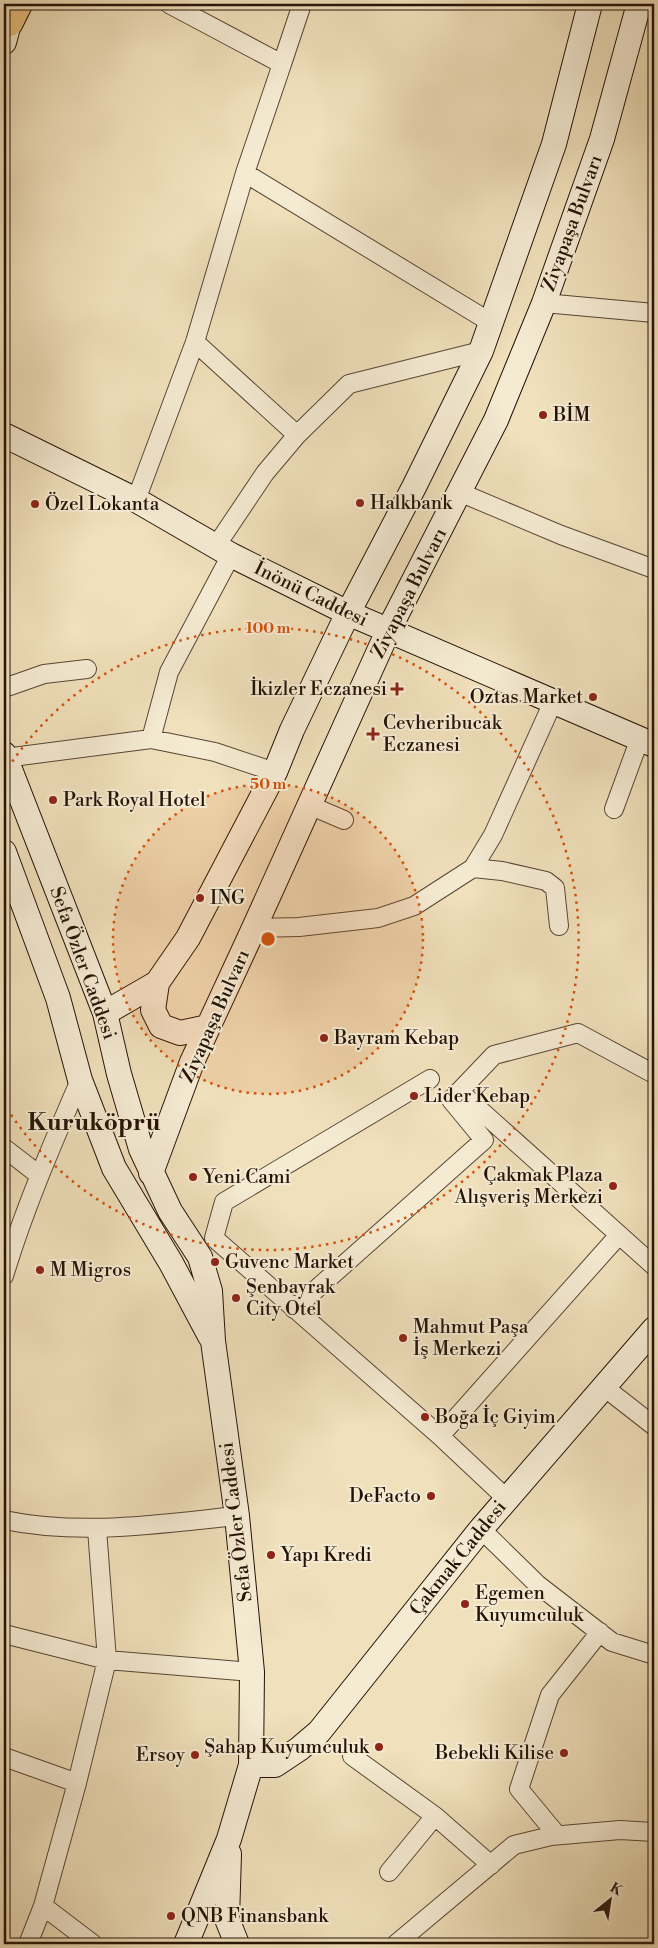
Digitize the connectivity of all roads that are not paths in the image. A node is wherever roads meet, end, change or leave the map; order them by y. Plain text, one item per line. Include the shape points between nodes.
1 (169, 4) edge
2 (302, 4) edge
3 (590, 4) edge
4 (639, 4) edge
5 (282, 64) junction
6 (245, 173) junction
7 (544, 303) junction
8 (654, 313) edge
9 (490, 322) junction
10 (195, 342) junction
11 (481, 351) junction
12 (4, 435) edge
13 (297, 435) junction
14 (459, 492) junction
15 (136, 500) junction
16 (224, 551) junction
17 (654, 570) edge
18 (348, 613) junction
19 (388, 631) junction
20 (88, 669) dead end
21 (4, 688) edge
22 (553, 702) junction
23 (151, 739) junction
24 (647, 742) edge
25 (4, 756) edge
26 (275, 772) junction
27 (309, 805) junction
28 (614, 809) dead end
29 (344, 820) dead end
30 (4, 852) edge
31 (472, 868) junction
32 (559, 926) dead end
33 (254, 928) junction
34 (157, 983) junction
35 (105, 1012) junction
36 (208, 1028) junction
37 (654, 1074) edge
38 (430, 1079) dead end
39 (80, 1080) junction
40 (460, 1092) junction
41 (4, 1148) edge
42 (151, 1173) junction
43 (39, 1176) junction
44 (619, 1235) junction
45 (9, 1240) edge
46 (654, 1266) edge
47 (4, 1276) edge
48 (294, 1309) junction
49 (652, 1337) edge
50 (213, 1341) junction
51 (604, 1387) junction
52 (654, 1426) edge
53 (440, 1436) junction
54 (507, 1499) junction
55 (237, 1516) junction
56 (4, 1520) edge
57 (97, 1529) junction
58 (481, 1530) junction
59 (600, 1632) junction
60 (4, 1634) edge
61 (654, 1655) edge
62 (107, 1660) junction
63 (252, 1672) junction
64 (352, 1756) dead end
65 (4, 1757) edge
66 (251, 1765) junction
67 (77, 1783) junction
68 (435, 1816) junction
69 (654, 1832) edge
70 (557, 1835) junction
71 (229, 1839) junction
72 (491, 1864) junction
73 (389, 1872) dead end
74 (43, 1906) junction
75 (28, 1944) edge
76 (92, 1944) edge
77 (186, 1944) edge
78 (237, 1944) edge
79 (396, 1944) edge

1 - 5 street
2 - 5 street
3 - 9 main road via 554,144
4 - 7 main road, Ziyapaşa Bulvarı via 602,139
5 - 6 street
6 - 9 street
6 - 10 street
7 - 8 street
7 - 14 main road, Ziyapaşa Bulvarı via 496,420
9 - 11 main road
10 - 13 street
10 - 15 street
11 - 13 street via 349,384
11 - 18 main road
12 - 15 main road, İnönü Caddesi
13 - 16 street via 265,473
14 - 17 street
14 - 19 main road, Ziyapaşa Bulvarı
15 - 16 main road, İnönü Caddesi
16 - 18 main road, İnönü Caddesi
16 - 23 street via 169,672
18 - 19 main road, İnönü Caddesi
18 - 26 main road
19 - 22 main road, İnönü Caddesi
19 - 27 main road, Ziyapaşa Bulvarı
20 - 21 street via 44,674
22 - 24 main road, İnönü Caddesi
22 - 31 street via 493,835
23 - 25 street
23 - 26 street via 215,752
24 - 28 street
25 - 35 main road, Sefa Özler Caddesi
26 - 34 main road via 188,938
27 - 29 street
27 - 33 main road, Ziyapaşa Bulvarı
30 - 39 main road, Sefa Özler Caddesi via 58,998
31 - 32 street via 546,881 555,888
31 - 33 street via 414,906 378,918 299,927
33 - 36 main road, Ziyapaşa Bulvarı
34 - 35 main road
34 - 36 main road via 153,1010 161,1026 180,1033
35 - 42 main road, Sefa Özler Caddesi via 119,1074
36 - 42 main road, Ziyapaşa Bulvarı
37 - 40 street via 578,1033 494,1055
38 - 48 street via 224,1202 214,1238
39 - 43 street
39 - 50 main road, Sefa Özler Caddesi via 114,1168
40 - 44 street
40 - 48 street via 451,1100 484,1140
41 - 43 street
42 - 50 main road, Sefa Özler Caddesi via 170,1211 200,1257 210,1291
43 - 45 street
44 - 46 street
44 - 53 street
45 - 47 street
48 - 53 street
49 - 51 main road, Çakmak Caddesi
50 - 55 main road, Sefa Özler Caddesi
51 - 52 street
51 - 54 main road, Çakmak Caddesi
53 - 54 street
54 - 58 main road, Çakmak Caddesi
55 - 57 street
55 - 63 main road, Sefa Özler Caddesi
56 - 57 street
57 - 62 street
58 - 59 street via 537,1584
58 - 66 main road, Çakmak Caddesi via 319,1732 275,1765
59 - 61 street via 612,1642
59 - 70 street via 550,1695 519,1789
60 - 62 street
62 - 63 street
62 - 67 street
63 - 66 main road, Sefa Özler Caddesi
64 - 68 street
65 - 67 street
66 - 71 main road, Sefa Özler Caddesi
67 - 74 street
68 - 72 street
68 - 73 street
69 - 70 street via 620,1830
70 - 72 street via 514,1846
71 - 77 main road
71 - 78 main road via 227,1920
72 - 79 street
74 - 75 street
74 - 76 street

